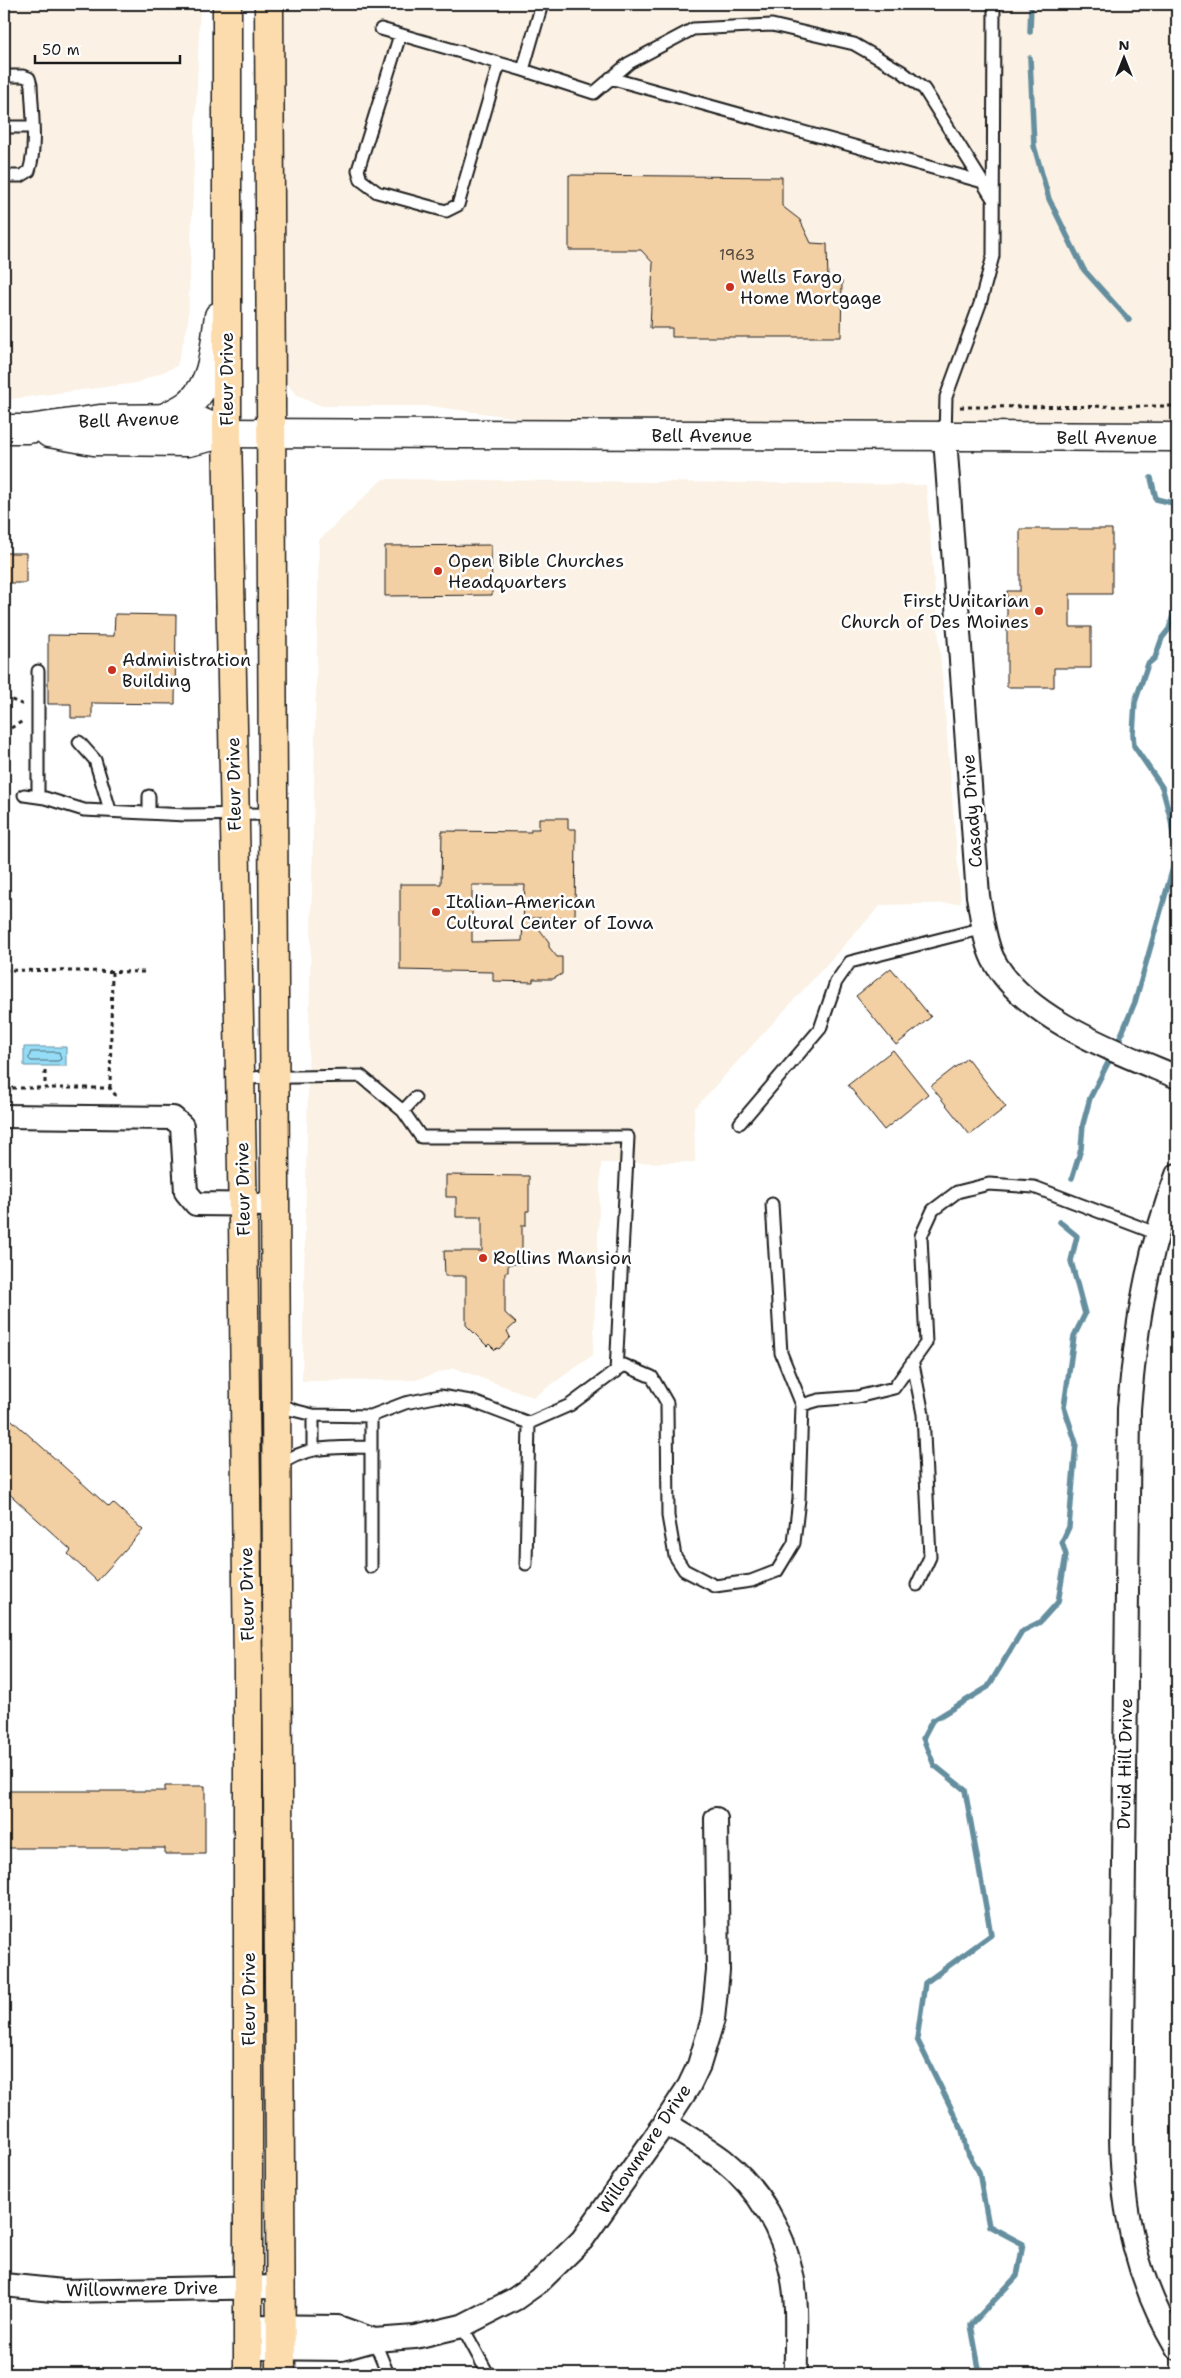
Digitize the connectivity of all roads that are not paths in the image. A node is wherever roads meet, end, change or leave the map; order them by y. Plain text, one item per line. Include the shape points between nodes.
1 (226, 4) edge
2 (269, 4) edge
3 (542, 4) edge
4 (994, 4) edge
5 (381, 30) dead end
6 (400, 35) junction
7 (499, 64) junction
8 (523, 70) junction
9 (4, 76) edge
10 (610, 78) junction
11 (4, 127) edge
12 (33, 127) junction
13 (4, 176) edge
14 (983, 182) junction
15 (994, 199) junction
16 (227, 258) junction
17 (164, 418) junction
18 (16, 429) edge
19 (227, 433) junction
20 (270, 433) junction
21 (1176, 437) edge
22 (945, 438) junction
23 (38, 671) dead end
24 (79, 742) dead end
25 (24, 795) dead end
26 (38, 796) junction
27 (149, 796) dead end
28 (110, 810) junction
29 (149, 812) junction
30 (234, 814) junction
31 (273, 814) junction
32 (984, 928) junction
33 (1177, 1077) edge
34 (240, 1078) junction
35 (275, 1078) junction
36 (415, 1098) dead end
37 (403, 1111) junction
38 (4, 1116) edge
39 (740, 1123) dead end
40 (1177, 1175) edge
41 (772, 1204) dead end
42 (276, 1205) junction
43 (243, 1206) junction
44 (1158, 1234) junction
45 (913, 1364) junction
46 (616, 1372) junction
47 (277, 1402) junction
48 (802, 1406) junction
49 (314, 1414) junction
50 (371, 1416) junction
51 (529, 1423) junction
52 (371, 1447) junction
53 (314, 1449) junction
54 (277, 1467) junction
55 (526, 1564) dead end
56 (371, 1567) dead end
57 (917, 1585) dead end
58 (716, 1819) dead end
59 (665, 2123) junction
60 (4, 2285) edge
61 (280, 2287) junction
62 (248, 2288) junction
63 (462, 2326) junction
64 (374, 2340) junction
65 (1177, 2348) edge
66 (248, 2350) edge
67 (281, 2350) edge
68 (388, 2374) edge
69 (488, 2374) edge
70 (796, 2374) edge

1 - 16 main road, Fleur Drive
2 - 20 main road, Fleur Drive
3 - 8 lane
4 - 15 lane
5 - 6 lane
6 - 7 lane
6 - 7 lane via 358,170 361,180 377,192 446,211 458,205
7 - 8 lane
8 - 10 lane via 594,93
9 - 12 lane via 29,78
10 - 14 lane
10 - 14 lane via 628,63 693,30 772,25 854,44 901,71 924,89
11 - 12 lane
12 - 13 lane via 29,171 21,176
14 - 15 lane
15 - 22 lane via 993,256 980,304 946,397
16 - 17 main road via 210,374 204,388 190,404
16 - 19 main road, Fleur Drive
17 - 18 main road, Bell Avenue via 100,419
17 - 19 main road, Bell Avenue via 191,418
18 - 19 main road, Bell Avenue via 94,442 194,442
19 - 20 main road, Bell Avenue
19 - 30 main road, Fleur Drive
20 - 22 main road, Bell Avenue
20 - 31 main road, Fleur Drive
21 - 22 main road, Bell Avenue
22 - 32 street, Casady Drive via 978,896
23 - 26 lane
24 - 28 lane via 95,760
25 - 26 lane
26 - 28 lane via 84,810
27 - 29 lane
28 - 29 lane
29 - 30 lane
30 - 31 lane
30 - 34 main road, Fleur Drive
31 - 35 main road, Fleur Drive
32 - 33 street, Casady Drive via 993,959 1016,992 1038,1009 1108,1047
32 - 39 lane via 850,962 836,982 820,1029
34 - 35 lane
34 - 43 main road, Fleur Drive
35 - 37 lane via 361,1076
35 - 42 main road, Fleur Drive
36 - 37 lane
37 - 46 lane via 421,1137 628,1137
38 - 43 street via 173,1118 182,1126 186,1192 196,1204
40 - 44 street, Druid Hill Drive
41 - 48 lane via 781,1353
42 - 43 street
42 - 47 main road, Fleur Drive
43 - 62 main road, Fleur Drive via 248,1683
44 - 45 lane via 1034,1187 989,1184 957,1192 933,1210 921,1236 926,1343
44 - 65 street, Druid Hill Drive via 1148,1266 1135,1337 1129,1409 1121,2174 1134,2252 1147,2289
45 - 48 lane via 894,1388
45 - 57 lane via 923,1414 930,1558
46 - 48 lane via 624,1365 652,1377 667,1403 668,1516 675,1556 684,1570 714,1586 751,1581 777,1571 794,1543
46 - 51 lane via 570,1406
47 - 49 lane via 293,1410
47 - 54 main road, Fleur Drive
49 - 50 lane
49 - 53 lane
50 - 51 lane via 405,1403 440,1396 470,1401
50 - 52 lane
51 - 55 lane
52 - 53 lane
52 - 56 lane
53 - 54 lane via 293,1456
54 - 61 main road, Fleur Drive
58 - 59 street, Willowmere Drive via 718,1971 713,2019 699,2065
59 - 63 street, Willowmere Drive via 582,2240 539,2282 515,2299
59 - 70 street via 722,2159 763,2202 781,2238 792,2276
60 - 62 street, Willowmere Drive via 62,2291
61 - 62 street, Willowmere Drive
61 - 67 main road, Fleur Drive
62 - 66 main road, Fleur Drive
63 - 64 street, Willowmere Drive via 415,2337
63 - 69 lane
64 - 67 street, Willowmere Drive via 342,2348
64 - 68 lane
66 - 67 street, Willowmere Drive

